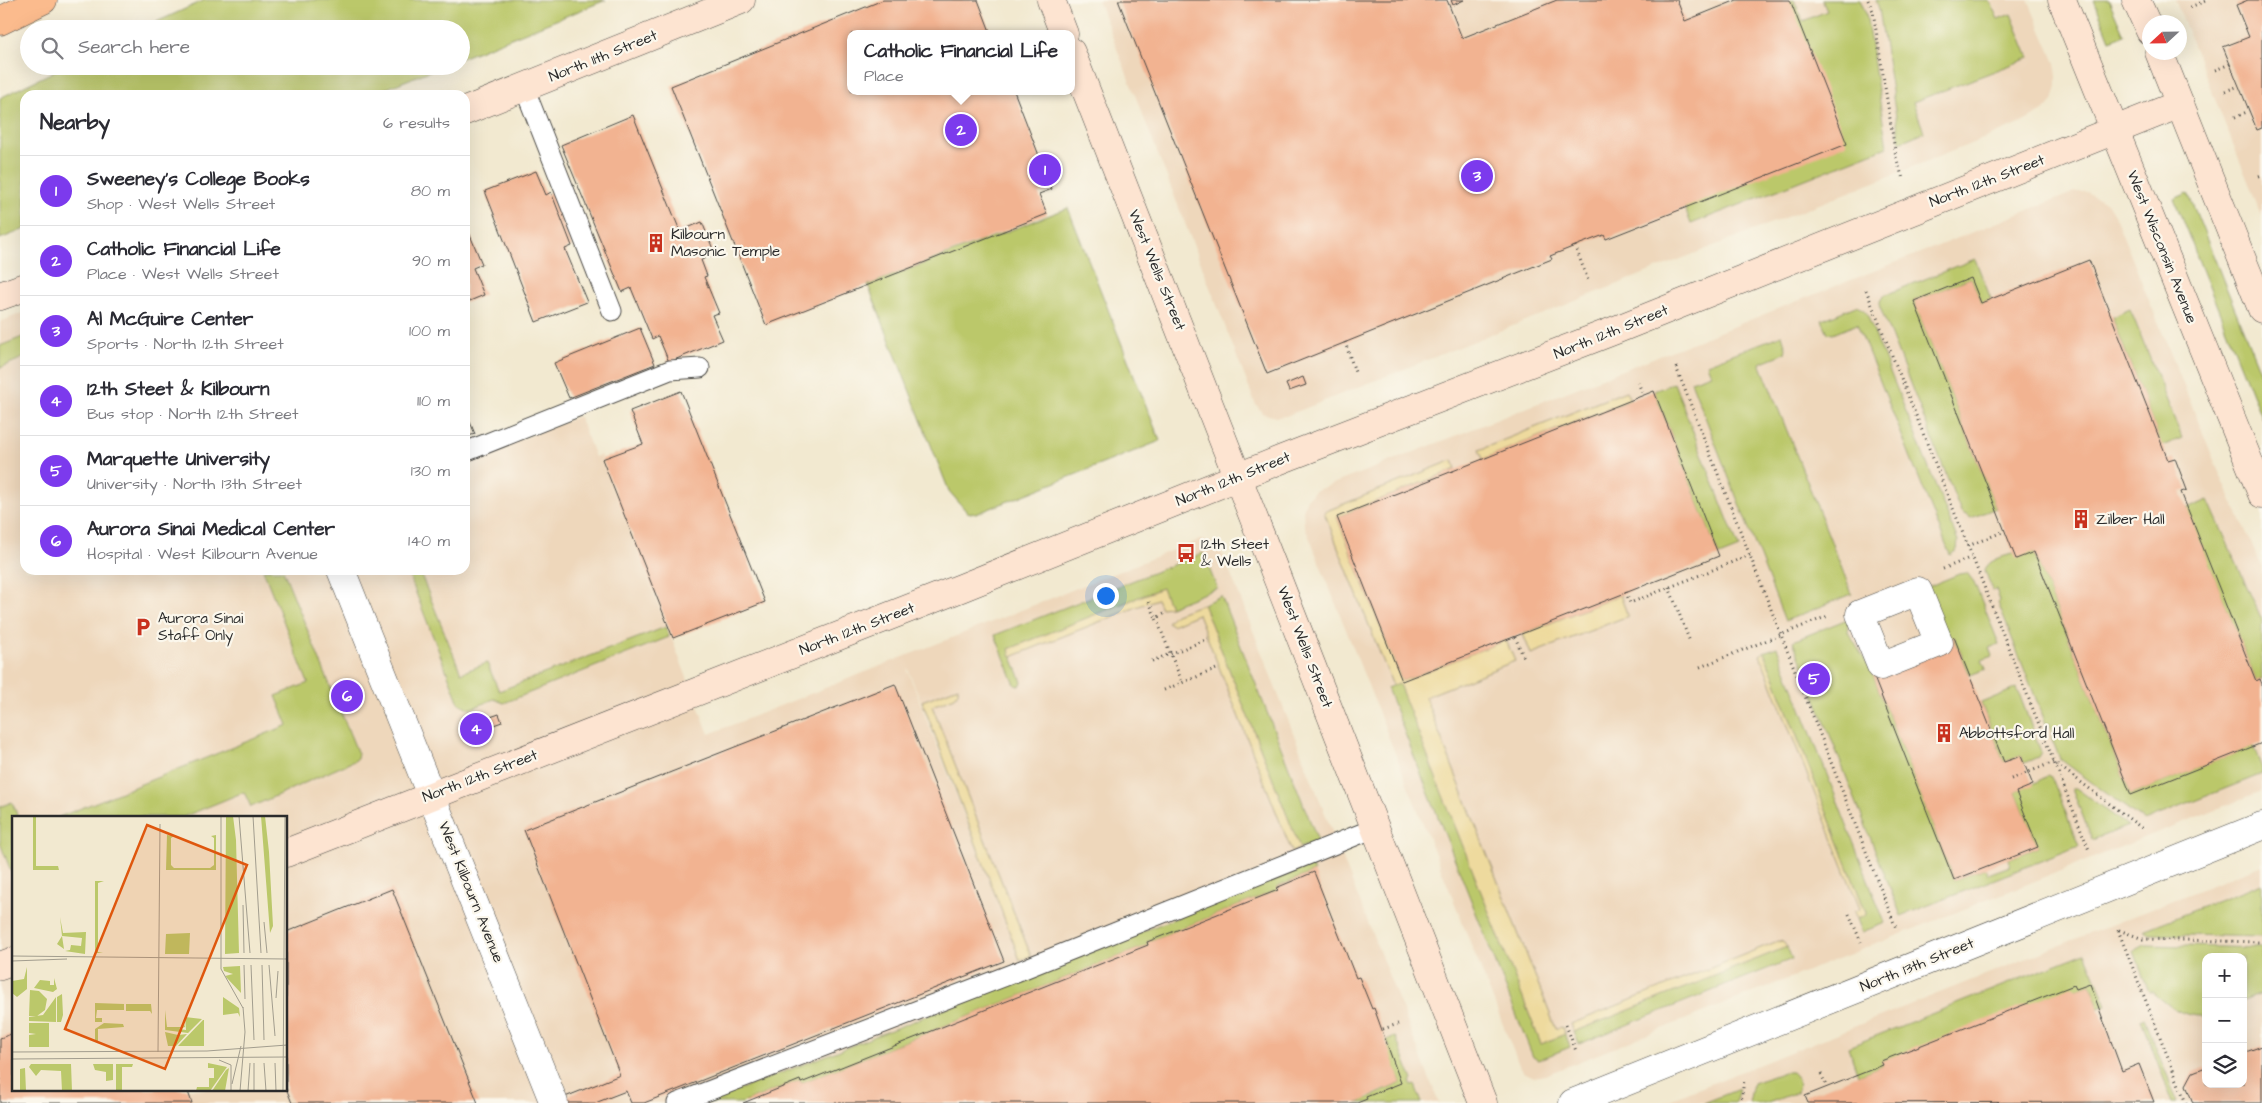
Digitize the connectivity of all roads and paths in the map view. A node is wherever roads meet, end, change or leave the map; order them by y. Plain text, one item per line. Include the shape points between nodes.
1 (43, 0) edge
2 (741, 0) edge
3 (1050, 0) edge
4 (1868, 0) edge
5 (2062, 0) edge
6 (2136, 0) edge
7 (2208, 0) edge
8 (2190, 7) dead end
9 (2143, 15) edge
10 (0, 21) edge
11 (1062, 30) edge
12 (2162, 60) edge
13 (1075, 62) edge
14 (2230, 64) dead end
15 (2215, 70) dead end
16 (2239, 86) dead end
17 (524, 87) junction
18 (2225, 91) dead end
19 (2180, 104) junction
20 (470, 109) edge
21 (2249, 111) dead end
22 (2235, 117) dead end
23 (2115, 131) junction
24 (1912, 211) junction
25 (1575, 246) dead end
26 (1588, 280) dead end
27 (20, 288) edge
28 (1866, 290) dead end
29 (0, 296) edge
30 (2262, 309) edge
31 (612, 311) dead end
32 (1345, 342) dead end
33 (1676, 367) dead end
34 (700, 368) dead end
35 (1356, 372) dead end
36 (1638, 382) dead end
37 (1643, 395) dead end
38 (470, 450) edge
39 (1238, 476) junction
40 (2262, 494) edge
41 (2005, 531) dead end
42 (1968, 546) junction
43 (1750, 555) junction
44 (343, 575) edge
45 (1669, 587) junction
46 (1626, 592) dead end
47 (1149, 602) dead end
48 (1164, 614) dead end
49 (1156, 618) junction
50 (1781, 635) junction
51 (1515, 637) dead end
52 (1208, 639) dead end
53 (1690, 642) dead end
54 (1170, 654) junction
55 (1524, 658) dead end
56 (1152, 661) dead end
57 (1700, 667) dead end
58 (1219, 668) dead end
59 (1182, 682) junction
60 (1164, 690) dead end
61 (2054, 762) junction
62 (2011, 779) dead end
63 (432, 794) junction
64 (2262, 826) edge
65 (1375, 828) junction
66 (2143, 829) dead end
67 (2089, 850) dead end
68 (288, 851) edge
69 (1849, 914) dead end
70 (1896, 928) dead end
71 (1861, 942) dead end
72 (2262, 942) edge
73 (12, 962) edge
74 (0, 966) edge
75 (1398, 1024) dead end
76 (1566, 1026) dead end
77 (1383, 1030) dead end
78 (1576, 1051) dead end
79 (1821, 1074) dead end
80 (1744, 1080) dead end
81 (1827, 1087) dead end
82 (554, 1103) edge
83 (677, 1103) edge
84 (1483, 1103) edge
85 (1573, 1103) edge
86 (1741, 1103) edge
87 (2186, 1103) edge

1 - 10 highway
2 - 17 street, North 11th Street
3 - 11 street
4 - 24 path via 1873,11 1896,157
5 - 23 street, West Wisconsin Avenue
6 - 9 street
7 - 8 path
12 - 19 street
13 - 39 street, West Wells Street
14 - 15 path
16 - 18 path
17 - 20 street, North 11th Street
17 - 31 lane
19 - 23 street, North 12th Street
19 - 30 street
21 - 22 path
23 - 24 street, North 12th Street
23 - 40 street, West Wisconsin Avenue
24 - 39 street, North 12th Street
25 - 26 path
27 - 29 street
28 - 42 path
32 - 35 path
33 - 43 path
34 - 38 lane via 670,370
36 - 37 path
39 - 63 street, North 12th Street via 961,588
39 - 65 street, West Wells Street
41 - 42 path
42 - 61 path
43 - 45 path
43 - 50 path
44 - 63 street, West Kilbourn Avenue
45 - 46 path via 1630,603
45 - 53 path
47 - 49 path
48 - 49 path
49 - 54 path
50 - 57 path
50 - 70 path
51 - 55 path
52 - 54 path
54 - 56 path
54 - 59 path
58 - 59 path
59 - 60 path
61 - 62 path
61 - 66 path
61 - 67 path
63 - 68 street, North 12th Street
63 - 82 street, West Kilbourn Avenue
64 - 85 street, North 13th Street
65 - 83 lane
65 - 84 street, West Wells Street
69 - 71 path
72 - 87 path via 2143,938 2118,930
73 - 74 street
75 - 77 path
76 - 78 path
79 - 81 path
80 - 86 path

